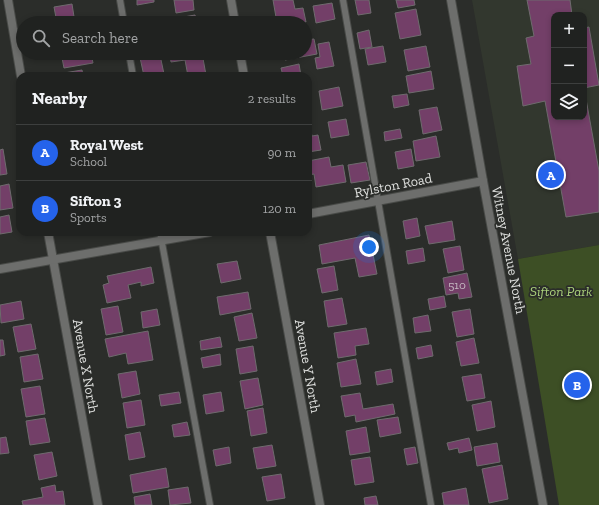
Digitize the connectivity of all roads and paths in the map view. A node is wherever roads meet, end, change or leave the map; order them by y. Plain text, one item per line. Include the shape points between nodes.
1 (8, 0) edge
2 (120, 0) edge
3 (231, 0) edge
4 (343, 0) edge
5 (451, 0) edge
6 (123, 16) edge
7 (234, 16) edge
8 (16, 47) edge
9 (18, 60) edge
10 (130, 60) edge
11 (241, 60) edge
12 (20, 72) edge
13 (132, 72) edge
14 (243, 72) edge
15 (483, 181) junction
16 (378, 201) junction
17 (312, 213) edge
18 (49, 236) edge
19 (161, 236) edge
20 (271, 236) edge
21 (53, 260) junction
22 (0, 269) edge
23 (98, 505) edge
24 (210, 505) edge
25 (320, 505) edge
26 (431, 505) edge
27 (543, 505) edge

1 - 8 street
2 - 6 lane
3 - 7 street
4 - 16 lane
5 - 15 street, Witney Avenue North
9 - 12 street
10 - 13 lane
11 - 14 street
15 - 16 street, Rylston Road
15 - 27 street, Witney Avenue North
16 - 17 street, Rylston Road
16 - 26 lane
18 - 21 street, Avenue X North
19 - 21 street
19 - 24 lane
20 - 25 street, Avenue Y North
21 - 22 street
21 - 23 street, Avenue X North

